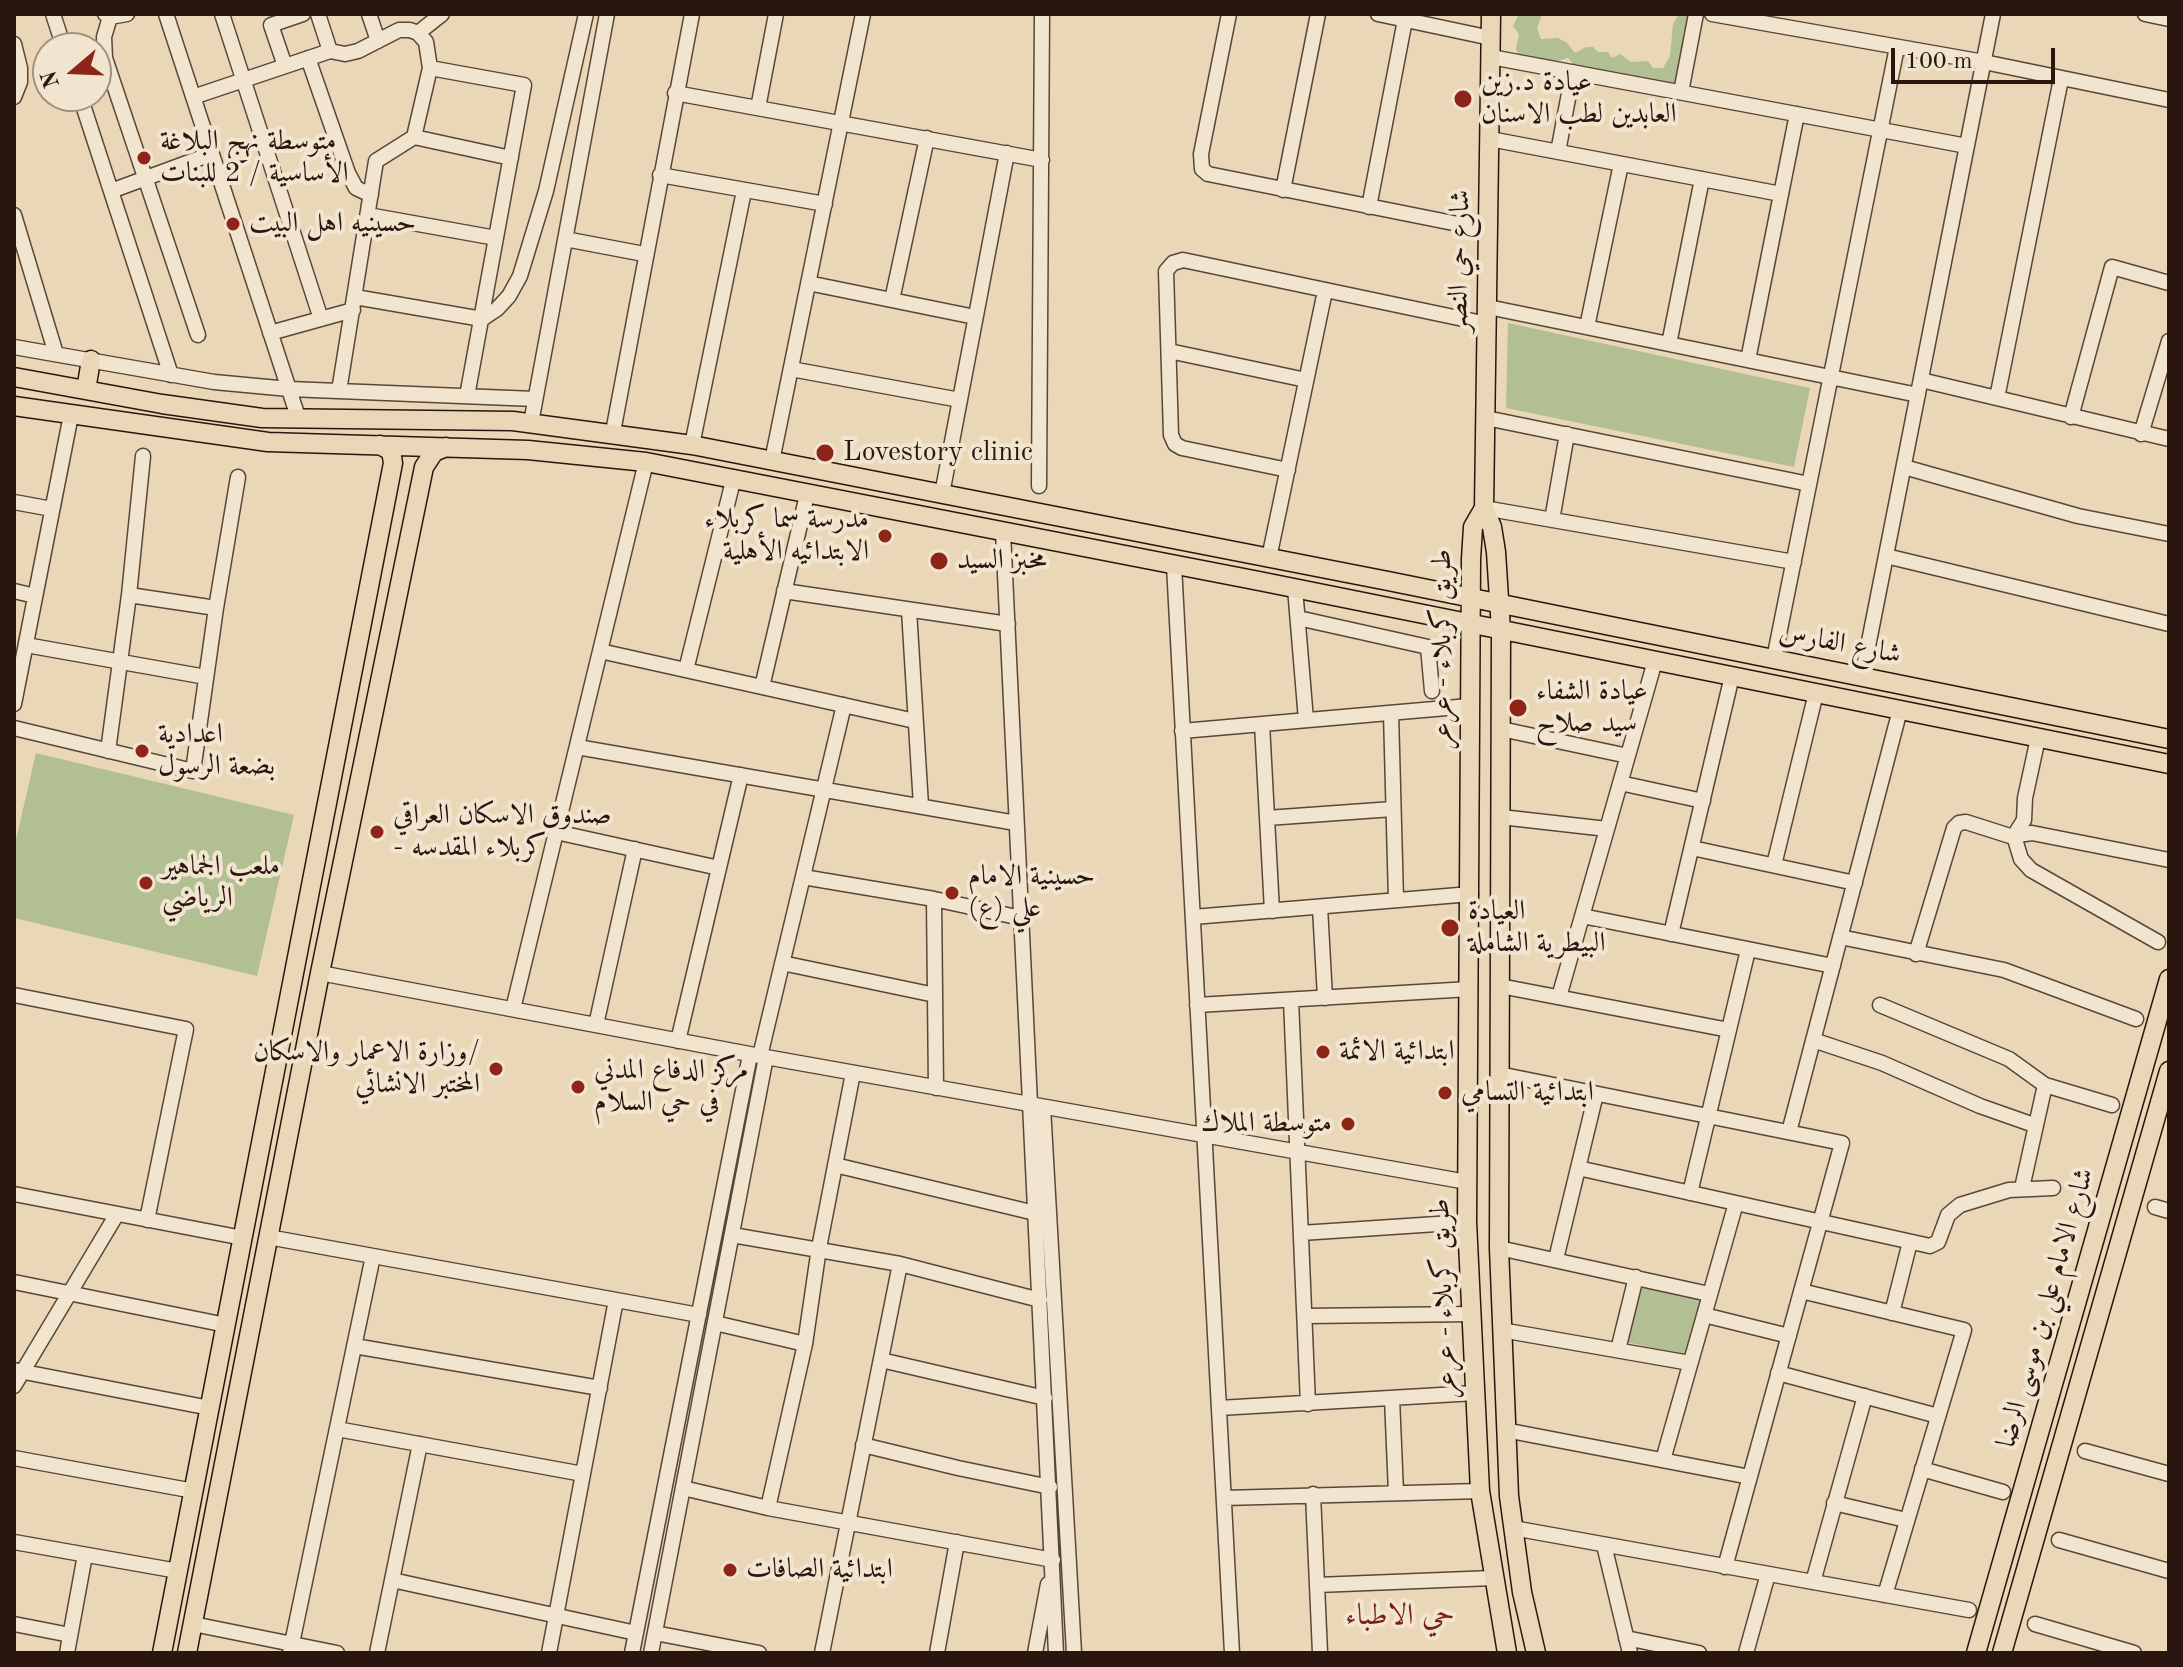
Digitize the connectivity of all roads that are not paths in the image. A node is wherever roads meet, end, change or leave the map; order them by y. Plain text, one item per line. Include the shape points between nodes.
1 (127, 14) edge
2 (166, 14) edge
3 (222, 14) edge
4 (318, 14) edge
5 (369, 14) edge
6 (442, 14) edge
7 (586, 14) edge
8 (607, 14) edge
9 (692, 14) edge
10 (776, 14) edge
11 (863, 14) edge
12 (1042, 14) edge
13 (1229, 14) edge
14 (1318, 14) edge
15 (1378, 14) edge
16 (1491, 14) edge
17 (1696, 14) edge
18 (1712, 14) edge
19 (1993, 14) edge
20 (2145, 14) edge
21 (296, 15) edge
22 (108, 16) edge
23 (2169, 19) edge
24 (1405, 20) junction
25 (418, 33) junction
26 (378, 41) junction
27 (14, 44) edge
28 (1897, 47) junction
29 (1491, 48) junction
30 (330, 51) junction
31 (308, 58) junction
32 (1984, 62) junction
33 (285, 66) junction
34 (430, 68) junction
35 (1573, 72) junction
36 (2061, 79) junction
37 (243, 80) junction
38 (1681, 92) junction
39 (675, 93) junction
40 (14, 97) edge
41 (193, 97) junction
42 (2169, 100) edge
43 (758, 108) junction
44 (85, 112) edge
45 (1797, 114) junction
46 (841, 123) junction
47 (1881, 130) junction
48 (414, 137) junction
49 (927, 138) junction
50 (1490, 139) junction
51 (1967, 146) junction
52 (1558, 152) junction
53 (1007, 153) junction
54 (211, 154) junction
55 (511, 158) junction
56 (1042, 160) junction
57 (1621, 164) junction
58 (660, 175) junction
59 (146, 178) junction
60 (1702, 179) junction
61 (1283, 190) junction
62 (111, 191) junction
63 (744, 191) junction
64 (1781, 194) junction
65 (371, 195) junction
66 (825, 204) junction
67 (1369, 207) junction
68 (14, 215) edge
69 (368, 215) junction
70 (1488, 230) junction
71 (496, 238) junction
72 (565, 239) junction
73 (644, 254) junction
74 (808, 283) junction
75 (2169, 283) edge
76 (1325, 291) junction
77 (892, 300) junction
78 (354, 304) junction
79 (1488, 316) junction
80 (975, 317) junction
81 (321, 319) junction
82 (482, 319) junction
83 (1587, 327) junction
84 (270, 333) junction
85 (198, 335) dead end
86 (2169, 341) edge
87 (1669, 344) junction
88 (14, 347) edge
89 (1169, 351) junction
90 (56, 354) junction
91 (91, 360) junction
92 (1748, 360) junction
93 (791, 369) junction
94 (171, 375) junction
95 (14, 377) edge
96 (1831, 377) junction
97 (1306, 380) junction
98 (1919, 388) junction
99 (289, 389) junction
100 (86, 390) junction
101 (339, 391) junction
102 (467, 396) junction
103 (1997, 398) junction
104 (535, 399) junction
105 (960, 400) junction
106 (14, 406) edge
107 (71, 415) junction
108 (2071, 417) junction
109 (1486, 418) junction
110 (299, 420) junction
111 (531, 423) junction
112 (613, 432) junction
113 (1567, 434) junction
114 (2141, 434) junction
115 (2169, 439) edge
116 (380, 445) junction
117 (692, 445) junction
118 (446, 447) junction
119 (143, 456) dead end
120 (772, 461) junction
121 (646, 462) junction
122 (1904, 467) junction
123 (1288, 470) junction
124 (238, 477) dead end
125 (733, 481) junction
126 (1809, 484) junction
127 (1039, 486) dead end
128 (942, 494) junction
129 (807, 495) junction
130 (14, 502) edge
131 (1484, 508) junction
132 (52, 509) junction
133 (384, 512) junction
134 (413, 520) junction
135 (1552, 520) junction
136 (1003, 532) junction
137 (2169, 534) edge
138 (1886, 556) junction
139 (1269, 558) junction
140 (1794, 562) junction
141 (1174, 565) junction
142 (1388, 581) junction
143 (1295, 588) junction
144 (14, 591) edge
145 (784, 591) junction
146 (129, 595) junction
147 (35, 596) junction
148 (1470, 598) junction
149 (1500, 604) junction
150 (1381, 605) junction
151 (216, 608) junction
152 (909, 610) junction
153 (1553, 615) junction
154 (1433, 616) junction
155 (1298, 618) junction
156 (1008, 624) junction
157 (1470, 624) junction
158 (2169, 624) edge
159 (1501, 630) junction
160 (1538, 638) junction
161 (26, 645) junction
162 (600, 651) junction
163 (1501, 657) junction
164 (1774, 659) junction
165 (1471, 661) junction
166 (1655, 661) junction
167 (120, 662) junction
168 (686, 670) junction
169 (1732, 676) junction
170 (206, 677) junction
171 (1862, 677) junction
172 (762, 687) junction
173 (1432, 691) dead end
174 (1816, 693) junction
175 (14, 704) edge
176 (844, 705) junction
177 (1469, 706) junction
178 (1900, 710) junction
179 (1391, 713) junction
180 (1306, 720) junction
181 (915, 721) junction
182 (1262, 724) junction
183 (14, 728) edge
184 (1501, 729) junction
185 (1182, 731) junction
186 (2038, 738) junction
187 (2169, 739) edge
188 (577, 747) junction
189 (108, 751) junction
190 (1628, 756) junction
191 (2169, 764) edge
192 (741, 775) junction
193 (1620, 783) junction
194 (824, 789) junction
195 (1703, 801) junction
196 (921, 806) junction
197 (1393, 809) junction
198 (1501, 817) junction
199 (1267, 818) junction
200 (1016, 823) junction
201 (1607, 829) junction
202 (556, 832) junction
203 (2014, 836) junction
204 (1692, 848) junction
205 (635, 849) junction
206 (2169, 860) edge
207 (1774, 865) junction
208 (719, 868) junction
209 (803, 877) junction
210 (1855, 883) junction
211 (1471, 894) junction
212 (934, 899) junction
213 (1396, 900) junction
214 (1320, 907) junction
215 (1272, 911) junction
216 (1582, 916) junction
217 (1193, 917) junction
218 (1021, 918) junction
219 (1671, 934) junction
220 (1840, 937) junction
221 (2158, 942) dead end
222 (1748, 950) junction
223 (1916, 954) junction
224 (782, 963) junction
225 (1833, 966) junction
226 (320, 973) junction
227 (2169, 979) edge
228 (1500, 986) junction
229 (1470, 989) junction
230 (14, 995) edge
231 (935, 995) junction
232 (1559, 997) junction
233 (1325, 998) junction
234 (1291, 1000) junction
235 (1197, 1005) junction
236 (1880, 1005) dead end
237 (513, 1009) junction
238 (2136, 1019) dead end
239 (596, 1025) junction
240 (1729, 1030) junction
241 (1813, 1040) junction
242 (678, 1041) junction
243 (280, 1048) junction
244 (304, 1052) junction
245 (759, 1056) junction
246 (2169, 1071) edge
247 (853, 1073) junction
248 (747, 1074) junction
249 (1499, 1074) junction
250 (762, 1079) junction
251 (274, 1081) junction
252 (2045, 1085) junction
253 (297, 1088) junction
254 (936, 1088) junction
255 (1596, 1094) junction
256 (2112, 1105) dead end
257 (1036, 1106) junction
258 (1711, 1115) junction
259 (2034, 1125) junction
260 (1789, 1132) junction
261 (1204, 1136) junction
262 (1298, 1152) junction
263 (835, 1165) junction
264 (1578, 1168) junction
265 (1467, 1182) junction
266 (2022, 1188) junction
267 (2053, 1188) dead end
268 (1690, 1193) junction
269 (14, 1194) edge
270 (1736, 1203) junction
271 (1035, 1213) junction
272 (117, 1214) junction
273 (147, 1220) junction
274 (1467, 1222) junction
275 (1820, 1223) junction
276 (1301, 1233) junction
277 (738, 1236) dead end
278 (268, 1237) junction
279 (243, 1238) junction
280 (1910, 1242) junction
281 (819, 1248) junction
282 (1499, 1248) junction
283 (373, 1256) junction
284 (1556, 1259) junction
285 (900, 1264) junction
286 (1636, 1277) junction
287 (14, 1282) edge
288 (1801, 1291) junction
289 (69, 1293) junction
290 (1709, 1294) junction
291 (616, 1300) junction
292 (1040, 1300) junction
293 (1892, 1313) junction
294 (1472, 1314) junction
295 (699, 1315) junction
296 (1704, 1315) junction
297 (1305, 1316) junction
298 (715, 1323) junction
299 (226, 1325) junction
300 (1501, 1330) junction
301 (1789, 1336) junction
302 (805, 1344) junction
303 (354, 1346) junction
304 (1618, 1350) junction
305 (881, 1360) junction
306 (1690, 1363) junction
307 (18, 1371) edge
308 (1778, 1373) junction
309 (14, 1386) edge
310 (600, 1388) junction
311 (1475, 1393) junction
312 (1865, 1396) junction
313 (683, 1397) junction
314 (1045, 1398) junction
315 (1392, 1398) junction
316 (699, 1402) junction
317 (1308, 1404) junction
318 (210, 1408) junction
319 (1219, 1408) junction
320 (680, 1413) junction
321 (1938, 1416) junction
322 (696, 1418) junction
323 (337, 1429) junction
324 (1505, 1430) junction
325 (420, 1444) junction
326 (863, 1445) junction
327 (2085, 1451) dead end
328 (14, 1458) edge
329 (1663, 1460) junction
330 (1922, 1469) junction
331 (583, 1474) junction
332 (2169, 1474) edge
333 (1750, 1477) junction
334 (1050, 1487) junction
335 (683, 1488) junction
336 (194, 1491) junction
337 (1480, 1491) junction
338 (2003, 1492) dead end
339 (1396, 1493) junction
340 (1313, 1494) junction
341 (1224, 1498) junction
342 (1834, 1503) junction
343 (768, 1508) junction
344 (1906, 1520) junction
345 (848, 1522) junction
346 (1513, 1528) junction
347 (186, 1530) junction
348 (210, 1538) junction
349 (2059, 1540) dead end
350 (14, 1542) edge
351 (957, 1542) junction
352 (1604, 1545) junction
353 (85, 1555) junction
354 (1053, 1560) junction
355 (1725, 1567) junction
356 (178, 1568) junction
357 (203, 1571) junction
358 (2169, 1571) edge
359 (1768, 1574) junction
360 (392, 1580) junction
361 (1813, 1582) junction
362 (1317, 1585) junction
363 (1495, 1587) junction
364 (1522, 1592) junction
365 (1885, 1595) junction
366 (1969, 1610) dead end
367 (556, 1617) junction
368 (14, 1624) edge
369 (193, 1624) junction
370 (2035, 1624) dead end
371 (636, 1633) junction
372 (655, 1633) junction
373 (70, 1635) junction
374 (1534, 1645) edge
375 (1628, 1646) edge
376 (1506, 1647) edge
377 (291, 1648) edge
378 (67, 1653) edge
379 (162, 1653) edge
380 (187, 1653) edge
381 (337, 1653) edge
382 (377, 1653) edge
383 (549, 1653) edge
384 (632, 1653) edge
385 (651, 1653) edge
386 (759, 1653) edge
387 (822, 1653) edge
388 (937, 1653) edge
389 (1035, 1653) edge
390 (1056, 1653) edge
391 (1074, 1653) edge
392 (1232, 1653) edge
393 (1320, 1653) edge
394 (1699, 1653) edge
395 (1746, 1653) edge
396 (1976, 1653) edge
397 (2002, 1653) edge
398 (2134, 1653) edge

1 - 22 street
2 - 41 street
3 - 37 street
4 - 30 street
5 - 26 street
6 - 25 street
7 - 82 street via 546,191 520,276 509,296
8 - 72 street
9 - 39 street
10 - 43 street
11 - 46 street
12 - 56 street
13 - 61 street via 1200,163 1216,177
14 - 61 street
15 - 24 street
16 - 29 main road, شارع حي النصر
17 - 38 street
18 - 28 street
19 - 32 street
20 - 23 street
21 - 33 street via 271,25
22 - 59 street via 105,58
24 - 29 street
24 - 67 street
25 - 26 street via 399,30
25 - 34 street via 426,42
26 - 30 street via 358,51
27 - 40 street via 20,68
28 - 32 street
28 - 47 street
29 - 35 street
29 - 50 main road, شارع حي النصر
30 - 31 street
31 - 33 street
31 - 65 street via 348,173 356,188
32 - 36 street
32 - 51 street
33 - 37 street
34 - 48 street
34 - 55 street via 524,85
35 - 38 street
35 - 52 street
36 - 42 street
36 - 103 street
37 - 41 street
37 - 81 street
38 - 45 street
39 - 43 street
39 - 58 street
41 - 54 street
43 - 46 street
44 - 62 street
45 - 47 street
45 - 64 street
46 - 49 street
46 - 66 street
47 - 51 street
47 - 96 street
48 - 55 street
48 - 65 street via 376,161
49 - 53 street
49 - 77 street
50 - 52 street
50 - 70 main road, شارع حي النصر
51 - 98 street
52 - 57 street
53 - 56 street
53 - 80 street
54 - 59 street
54 - 84 street
55 - 71 street
56 - 127 street
57 - 60 street
57 - 83 street
58 - 63 street
58 - 73 street
59 - 62 street
59 - 85 street
60 - 64 street
60 - 87 street
61 - 67 street
62 - 94 street
63 - 66 street
63 - 117 street
64 - 92 street
65 - 69 street
66 - 74 street
67 - 70 street
68 - 90 street
69 - 71 street
69 - 78 street
70 - 79 main road, شارع حي النصر
71 - 82 street
72 - 73 street
72 - 104 street
73 - 112 street
74 - 77 street
74 - 93 street
75 - 108 street via 2112,267
76 - 79 street
76 - 89 street via 1183,260 1173,263 1166,271
76 - 97 street
77 - 80 street
78 - 81 street
78 - 82 street
78 - 101 street
79 - 83 street
79 - 109 main road, شارع حي النصر
80 - 105 street
81 - 84 street
82 - 102 street
83 - 87 street
84 - 99 street
86 - 114 street
87 - 92 street
88 - 90 street
89 - 97 street
89 - 123 street via 1175,444
90 - 91 street
91 - 94 street
91 - 100 main road
92 - 96 street
93 - 105 street
93 - 120 street
94 - 99 street
95 - 100 main road, شارع الفارس
96 - 98 street
96 - 126 street
97 - 123 street
98 - 103 street
98 - 122 street
99 - 101 street
99 - 110 street
100 - 110 main road, شارع الفارس
101 - 102 street
102 - 104 street
103 - 108 street
104 - 111 street
105 - 128 street
106 - 107 main road, شارع الفارس
107 - 116 main road, شارع الفارس via 268,442
107 - 132 street
108 - 114 street
109 - 113 street
109 - 131 main road, شارع حي النصر
110 - 111 main road, شارع الفارس
111 - 112 main road, شارع الفارس
112 - 117 main road, شارع الفارس
113 - 126 street
113 - 135 street
114 - 115 street
116 - 118 main road, شارع الفارس
116 - 133 main road via 391,451 393,463
117 - 120 main road, شارع الفارس
118 - 121 main road, شارع الفارس
118 - 134 main road via 427,458
119 - 146 street
120 - 128 main road, شارع الفارس
121 - 125 main road, شارع الفارس
121 - 162 street
122 - 137 street via 2078,516
122 - 138 street
123 - 139 street
124 - 151 street
125 - 129 main road, شارع الفارس
125 - 168 street
126 - 140 street
128 - 139 main road, شارع الفارس
129 - 136 main road, شارع الفارس
129 - 145 street
130 - 132 street
131 - 135 street
131 - 148 main road, طريق كربلاء - عرعر via 1473,527
131 - 149 main road, طريق كربلاء - عرعر via 1492,527
132 - 147 street
133 - 134 main road via 400,509
133 - 243 main road
134 - 226 main road
135 - 140 street
136 - 141 main road, شارع الفارس
136 - 156 street
138 - 158 street
138 - 171 street
139 - 142 main road, شارع الفارس
140 - 164 street
141 - 143 main road, شارع الفارس
141 - 185 street
142 - 148 main road, شارع الفارس
142 - 150 main road via 1396,594 1391,603
143 - 150 main road, شارع الفارس
143 - 155 street
144 - 147 street
145 - 152 street
145 - 172 street
146 - 151 street
146 - 167 street
147 - 161 street
148 - 149 main road, شارع الفارس
148 - 157 main road, طريق كربلاء - عرعر
149 - 153 main road, شارع الفارس
149 - 159 main road, طريق كربلاء - عرعر
150 - 154 main road, شارع الفارس
151 - 170 street
152 - 156 street
152 - 181 street
153 - 160 main road via 1538,623
153 - 164 main road, شارع الفارس
154 - 157 main road, شارع الفارس
154 - 165 main road via 1457,632
155 - 173 street via 1428,647
155 - 180 street
156 - 200 street
157 - 159 main road, شارع الفارس
157 - 165 main road, طريق كربلاء - عرعر
159 - 160 main road, شارع الفارس
159 - 163 main road, طريق كربلاء - عرعر
160 - 163 main road via 1511,642
160 - 166 main road, شارع الفارس
161 - 167 street
161 - 175 street
162 - 168 street
162 - 188 street
163 - 184 main road, طريق كربلاء - عرعر
164 - 171 main road, شارع الفارس
165 - 177 main road, طريق كربلاء - عرعر
166 - 169 main road, شارع الفارس
166 - 190 street
167 - 170 street
167 - 189 street
168 - 172 street
169 - 174 main road, شارع الفارس
169 - 195 street
170 - 189 street via 193,771
171 - 187 main road, شارع الفارس
172 - 176 street
174 - 178 main road, شارع الفارس
174 - 207 street
176 - 181 street
176 - 194 street
177 - 179 street
177 - 211 main road, طريق كربلاء - عرعر
178 - 186 main road, شارع الفارس
178 - 210 street
179 - 180 street
179 - 197 street
180 - 182 street
181 - 196 street
182 - 185 street
182 - 199 street
183 - 189 street
184 - 190 street
184 - 198 main road, طريق كربلاء - عرعر
185 - 217 street
186 - 191 main road, شارع الفارس
186 - 203 street via 2024,820
188 - 192 street
188 - 202 street
190 - 193 street
192 - 194 street
192 - 208 street
193 - 195 street
193 - 201 street
194 - 196 street
194 - 209 street
195 - 204 street
196 - 200 street
197 - 199 street
197 - 213 street
198 - 201 street
198 - 228 main road, طريق كربلاء - عرعر
199 - 215 street
200 - 218 street
201 - 216 street
202 - 205 street
202 - 237 street
203 - 206 street via 2032,833
203 - 221 street via 2018,853 2031,870
203 - 223 street via 1966,822 1956,825
204 - 207 street
204 - 219 street
205 - 208 street
205 - 239 street
207 - 210 street
208 - 242 street
209 - 212 street
209 - 224 street
210 - 220 street
211 - 213 street
211 - 229 main road, طريق كربلاء - عرعر
212 - 218 street
212 - 231 street
213 - 214 street
214 - 215 street
214 - 233 street
215 - 217 street
216 - 219 street
216 - 232 street
217 - 235 street
218 - 257 street
219 - 222 street
220 - 223 street
220 - 225 street
222 - 225 street
222 - 240 street
223 - 238 street via 2004,970
224 - 231 street
224 - 245 street
225 - 241 street
226 - 237 street
226 - 244 main road
227 - 396 main road, شارع الامام علي بن موسى الرضا
228 - 232 street
228 - 249 main road, طريق كربلاء - عرعر
229 - 233 street
229 - 265 main road, طريق كربلاء - عرعر
230 - 273 street via 186,1029
231 - 254 street
232 - 240 street
233 - 234 street
234 - 235 street
234 - 262 street
235 - 261 street
236 - 252 street via 2000,1054
237 - 239 street
239 - 242 street
240 - 258 street
241 - 259 street
241 - 260 street
242 - 245 street
243 - 244 main road via 289,1055
243 - 251 main road
244 - 253 main road
245 - 247 street
245 - 248 street
245 - 250 street
246 - 397 main road, شارع الامام علي بن موسى الرضا
247 - 254 street
247 - 263 street
248 - 250 street via 757,1072
248 - 295 street
249 - 255 street
249 - 282 main road, طريق كربلاء - عرعر
250 - 298 street
251 - 253 main road via 287,1079
251 - 279 main road
252 - 256 street
252 - 259 street
253 - 278 main road
254 - 257 street
255 - 258 street
255 - 264 street
257 - 261 street
257 - 271 street
257 - 391 street
258 - 260 street
258 - 268 street
259 - 266 street
260 - 275 street via 1842,1143
261 - 262 street
261 - 319 street
262 - 265 street
262 - 276 street
263 - 271 street
263 - 281 street
264 - 268 street
264 - 284 street
265 - 274 main road, طريق كربلاء - عرعر
266 - 267 street
266 - 280 street via 1955,1207 1935,1244
268 - 270 street
269 - 272 street
270 - 275 street
270 - 290 street
271 - 292 street
272 - 273 street
272 - 289 street
273 - 279 street
274 - 276 street
274 - 294 main road, طريق كربلاء - عرعر
275 - 280 street
275 - 288 street
276 - 297 street
277 - 281 street
278 - 283 street
278 - 348 main road
279 - 299 main road
280 - 293 street
281 - 285 street
281 - 302 street
282 - 284 street
282 - 300 main road, طريق كربلاء - عرعر
283 - 291 street
283 - 303 street
284 - 286 street
285 - 292 street
285 - 305 street
286 - 290 street
286 - 304 street
287 - 289 street
288 - 293 street
288 - 301 street
289 - 299 street
289 - 307 street
290 - 296 street
291 - 295 street
291 - 310 street
292 - 314 street
293 - 321 street via 1964,1330
294 - 297 street
294 - 311 main road, طريق كربلاء - عرعر
295 - 313 street
296 - 301 street
296 - 306 street
297 - 317 street
298 - 302 street
298 - 316 street
299 - 318 main road
300 - 304 street
300 - 324 main road, طريق كربلاء - عرعر
301 - 308 street
302 - 343 street
303 - 310 street
303 - 323 street
304 - 306 street
305 - 314 street
305 - 326 street
306 - 329 street
307 - 309 street
307 - 318 street
308 - 312 street
308 - 333 street
310 - 331 street
311 - 315 street
311 - 337 main road, طريق كربلاء - عرعر
312 - 321 street
312 - 342 street
313 - 316 street via 691,1406
313 - 320 street
314 - 334 street
315 - 317 street
315 - 339 street
316 - 322 street
317 - 319 street
318 - 336 main road
319 - 341 street
320 - 322 street via 688,1409
320 - 371 street
321 - 330 street
322 - 335 street
323 - 325 street
323 - 377 street
324 - 329 street
324 - 346 main road, طريق كربلاء - عرعر
325 - 331 street
325 - 360 street
326 - 334 street
326 - 345 street
327 - 332 street
328 - 336 street
329 - 333 street
330 - 338 street
330 - 344 street
331 - 367 street
333 - 355 street
334 - 354 street
335 - 343 street
335 - 372 street
336 - 347 main road
337 - 339 street
337 - 363 main road, طريق كربلاء - عرعر
339 - 340 street
340 - 341 street
340 - 362 street
341 - 392 street
342 - 344 street
342 - 361 street
343 - 345 street
344 - 365 street
345 - 351 street
345 - 387 street
346 - 352 street
346 - 364 main road, طريق كربلاء - عرعر
347 - 348 main road via 196,1539
347 - 356 main road
348 - 357 main road
349 - 358 street
350 - 353 street
351 - 354 street
351 - 388 street
352 - 355 street
352 - 375 street
353 - 356 street
353 - 373 street
354 - 389 street
354 - 390 street
355 - 359 street
356 - 357 main road via 193,1563
356 - 379 main road
357 - 369 main road
359 - 361 street
359 - 395 street
360 - 367 street
360 - 382 street
361 - 365 street
362 - 363 street
362 - 393 street
363 - 364 main road via 1510,1600
363 - 376 main road, طريق كربلاء - عرعر
364 - 374 main road, طريق كربلاء - عرعر
365 - 366 street
367 - 371 street
367 - 383 street
368 - 373 street
369 - 377 street
369 - 380 main road
370 - 398 street
371 - 384 street
372 - 385 street
372 - 386 street
373 - 378 street
374 - 376 main road via 1517,1633
375 - 394 street
377 - 381 street

